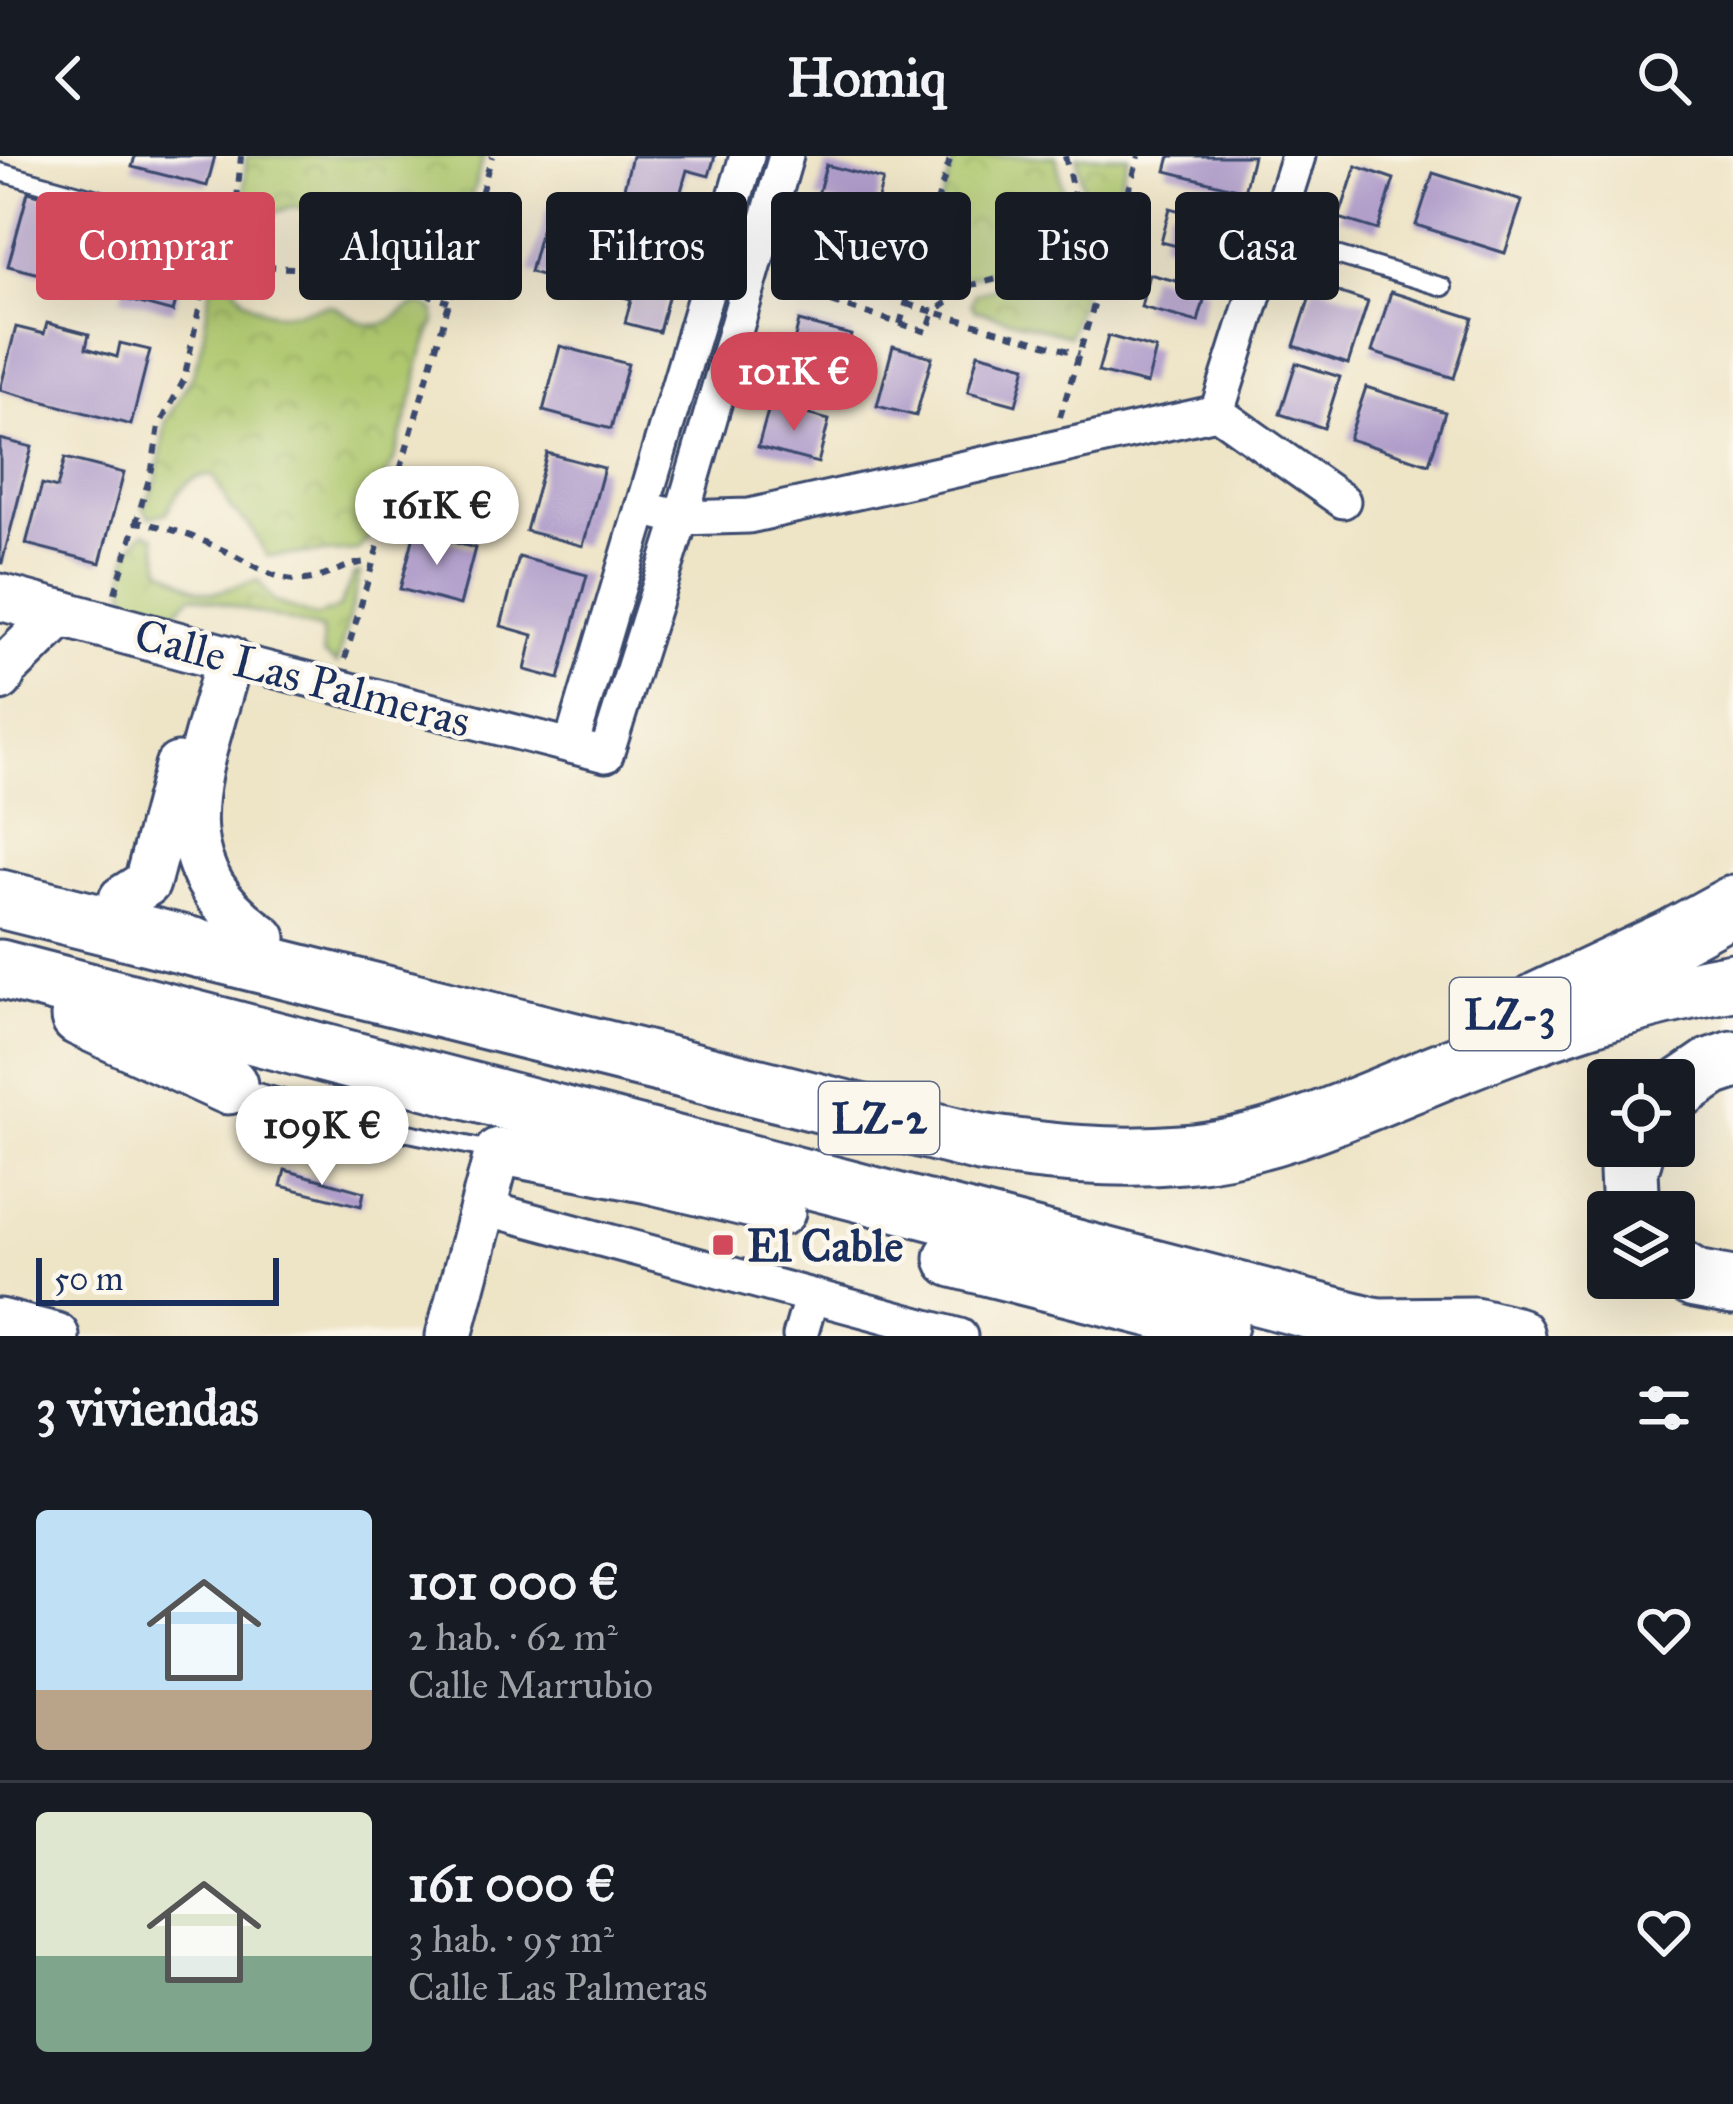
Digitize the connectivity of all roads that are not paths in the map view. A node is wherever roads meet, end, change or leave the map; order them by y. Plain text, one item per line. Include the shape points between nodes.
1 (747, 156) edge
2 (786, 156) edge
3 (1298, 156) edge
4 (0, 172) edge
5 (72, 192) edge
6 (1287, 192) edge
7 (1339, 256) edge
8 (1443, 287) dead end
9 (1253, 300) edge
10 (1217, 412) junction
11 (1343, 501) dead end
12 (642, 508) junction
13 (681, 518) junction
14 (0, 597) edge
15 (61, 614) junction
16 (218, 656) junction
17 (0, 678) edge
18 (571, 746) junction
19 (0, 868) edge
20 (0, 899) edge
21 (122, 899) junction
22 (1733, 905) edge
23 (262, 938) junction
24 (0, 969) edge
25 (0, 980) edge
26 (1733, 982) edge
27 (471, 1016) junction
28 (1733, 1060) edge
29 (1695, 1079) edge
30 (228, 1084) joint
31 (1294, 1131) junction
32 (498, 1151) junction
33 (482, 1208) junction
34 (782, 1213) joint
35 (1695, 1280) edge
36 (1733, 1286) edge
37 (812, 1298) junction
38 (1395, 1332) edge
39 (449, 1336) edge
40 (800, 1336) edge
41 (960, 1336) edge
42 (1264, 1336) edge
43 (1515, 1336) edge

1 - 12 street
2 - 13 street
3 - 6 street
4 - 5 lane
7 - 8 lane
9 - 10 street
10 - 11 street
10 - 13 street via 749,516
12 - 13 street
12 - 18 street
13 - 18 street, Calle Las Palmeras via 606,755
14 - 15 street, Calle Las Palmeras
15 - 16 street, Calle Las Palmeras
15 - 17 street
16 - 18 street, Calle Las Palmeras
16 - 21 street via 148,883
16 - 23 street via 193,842 204,880 233,918
19 - 21 highway
20 - 27 highway, LZ-2
21 - 23 highway
22 - 31 highway, LZ-3 via 1562,992 1346,1085
23 - 27 highway via 437,987
24 - 38 highway, LZ-2
25 - 30 highway
26 - 31 highway, LZ-2 via 1550,1028
27 - 31 highway, LZ-2 via 980,1144 1070,1156 1184,1154
28 - 29 highway
30 - 32 lane
32 - 33 street
32 - 34 street
33 - 37 street
33 - 39 street
34 - 42 highway
35 - 36 highway
37 - 40 street
37 - 41 street
38 - 43 highway via 1474,1326

